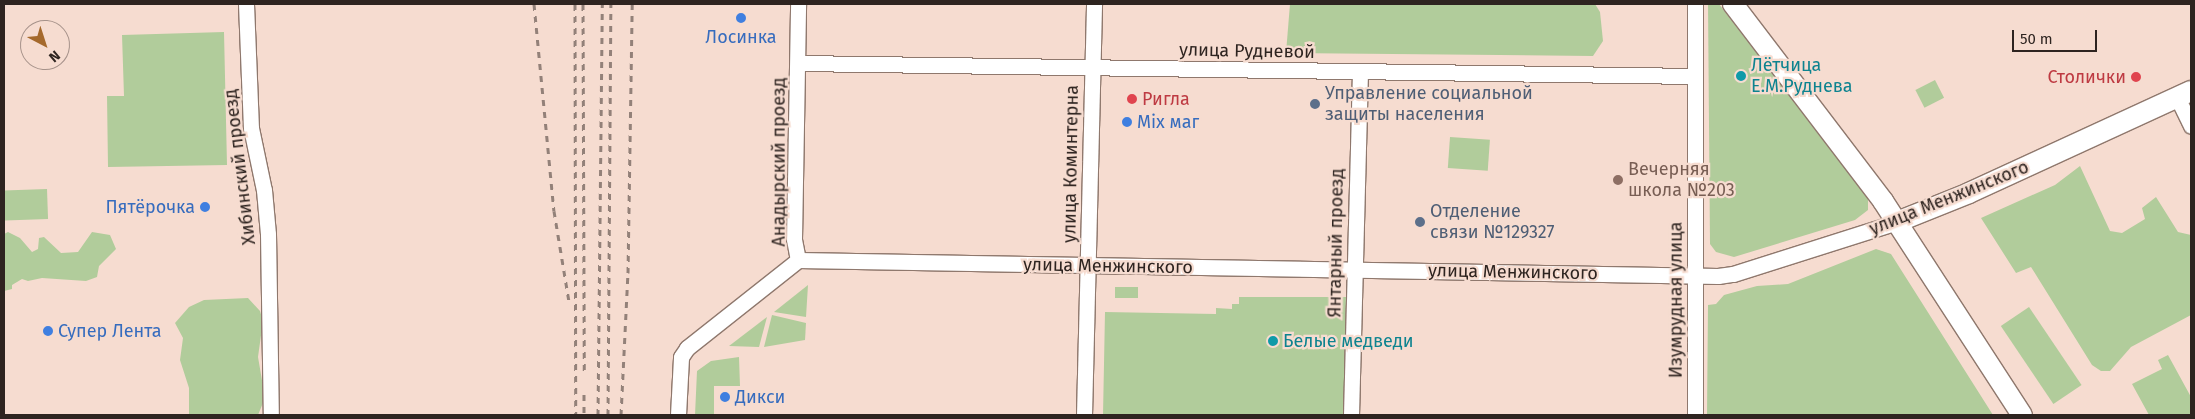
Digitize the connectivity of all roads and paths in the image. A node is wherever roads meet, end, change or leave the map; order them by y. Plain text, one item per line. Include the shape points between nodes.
1 (246, 4) edge
2 (798, 4) edge
3 (1094, 4) edge
4 (1695, 4) edge
5 (1734, 4) edge
6 (798, 63) junction
7 (1092, 68) junction
8 (1360, 71) junction
9 (1694, 76) junction
10 (2184, 94) edge
11 (2191, 126) edge
12 (1897, 222) junction
13 (798, 260) junction
14 (1087, 265) junction
15 (1354, 270) junction
16 (1694, 275) junction
17 (271, 415) edge
18 (678, 415) edge
19 (1084, 415) edge
20 (1351, 415) edge
21 (1695, 415) edge
22 (2022, 415) edge

1 - 17 street, Хибинский проезд via 251,128 264,190 268,234
2 - 6 street, Анадырский проезд
3 - 7 street, улица Коминтерна
4 - 9 street, Изумрудная улица
5 - 12 main road
6 - 7 street, улица Рудневой
6 - 13 street, Анадырский проезд via 794,239
7 - 8 street, улица Рудневой
7 - 14 street, улица Коминтерна
8 - 9 street, улица Рудневой
8 - 15 street, Янтарный проезд
9 - 16 street, Изумрудная улица
10 - 11 street
10 - 12 main road, улица Менжинского via 1969,193
12 - 16 street, улица Менжинского via 1733,274
12 - 22 main road
13 - 14 street, улица Менжинского
13 - 18 street, Анадырский проезд via 687,348 682,357
14 - 15 street, улица Менжинского
14 - 19 street, улица Коминтерна
15 - 16 street, улица Менжинского
15 - 20 street, Янтарный проезд
16 - 21 street, Изумрудная улица

